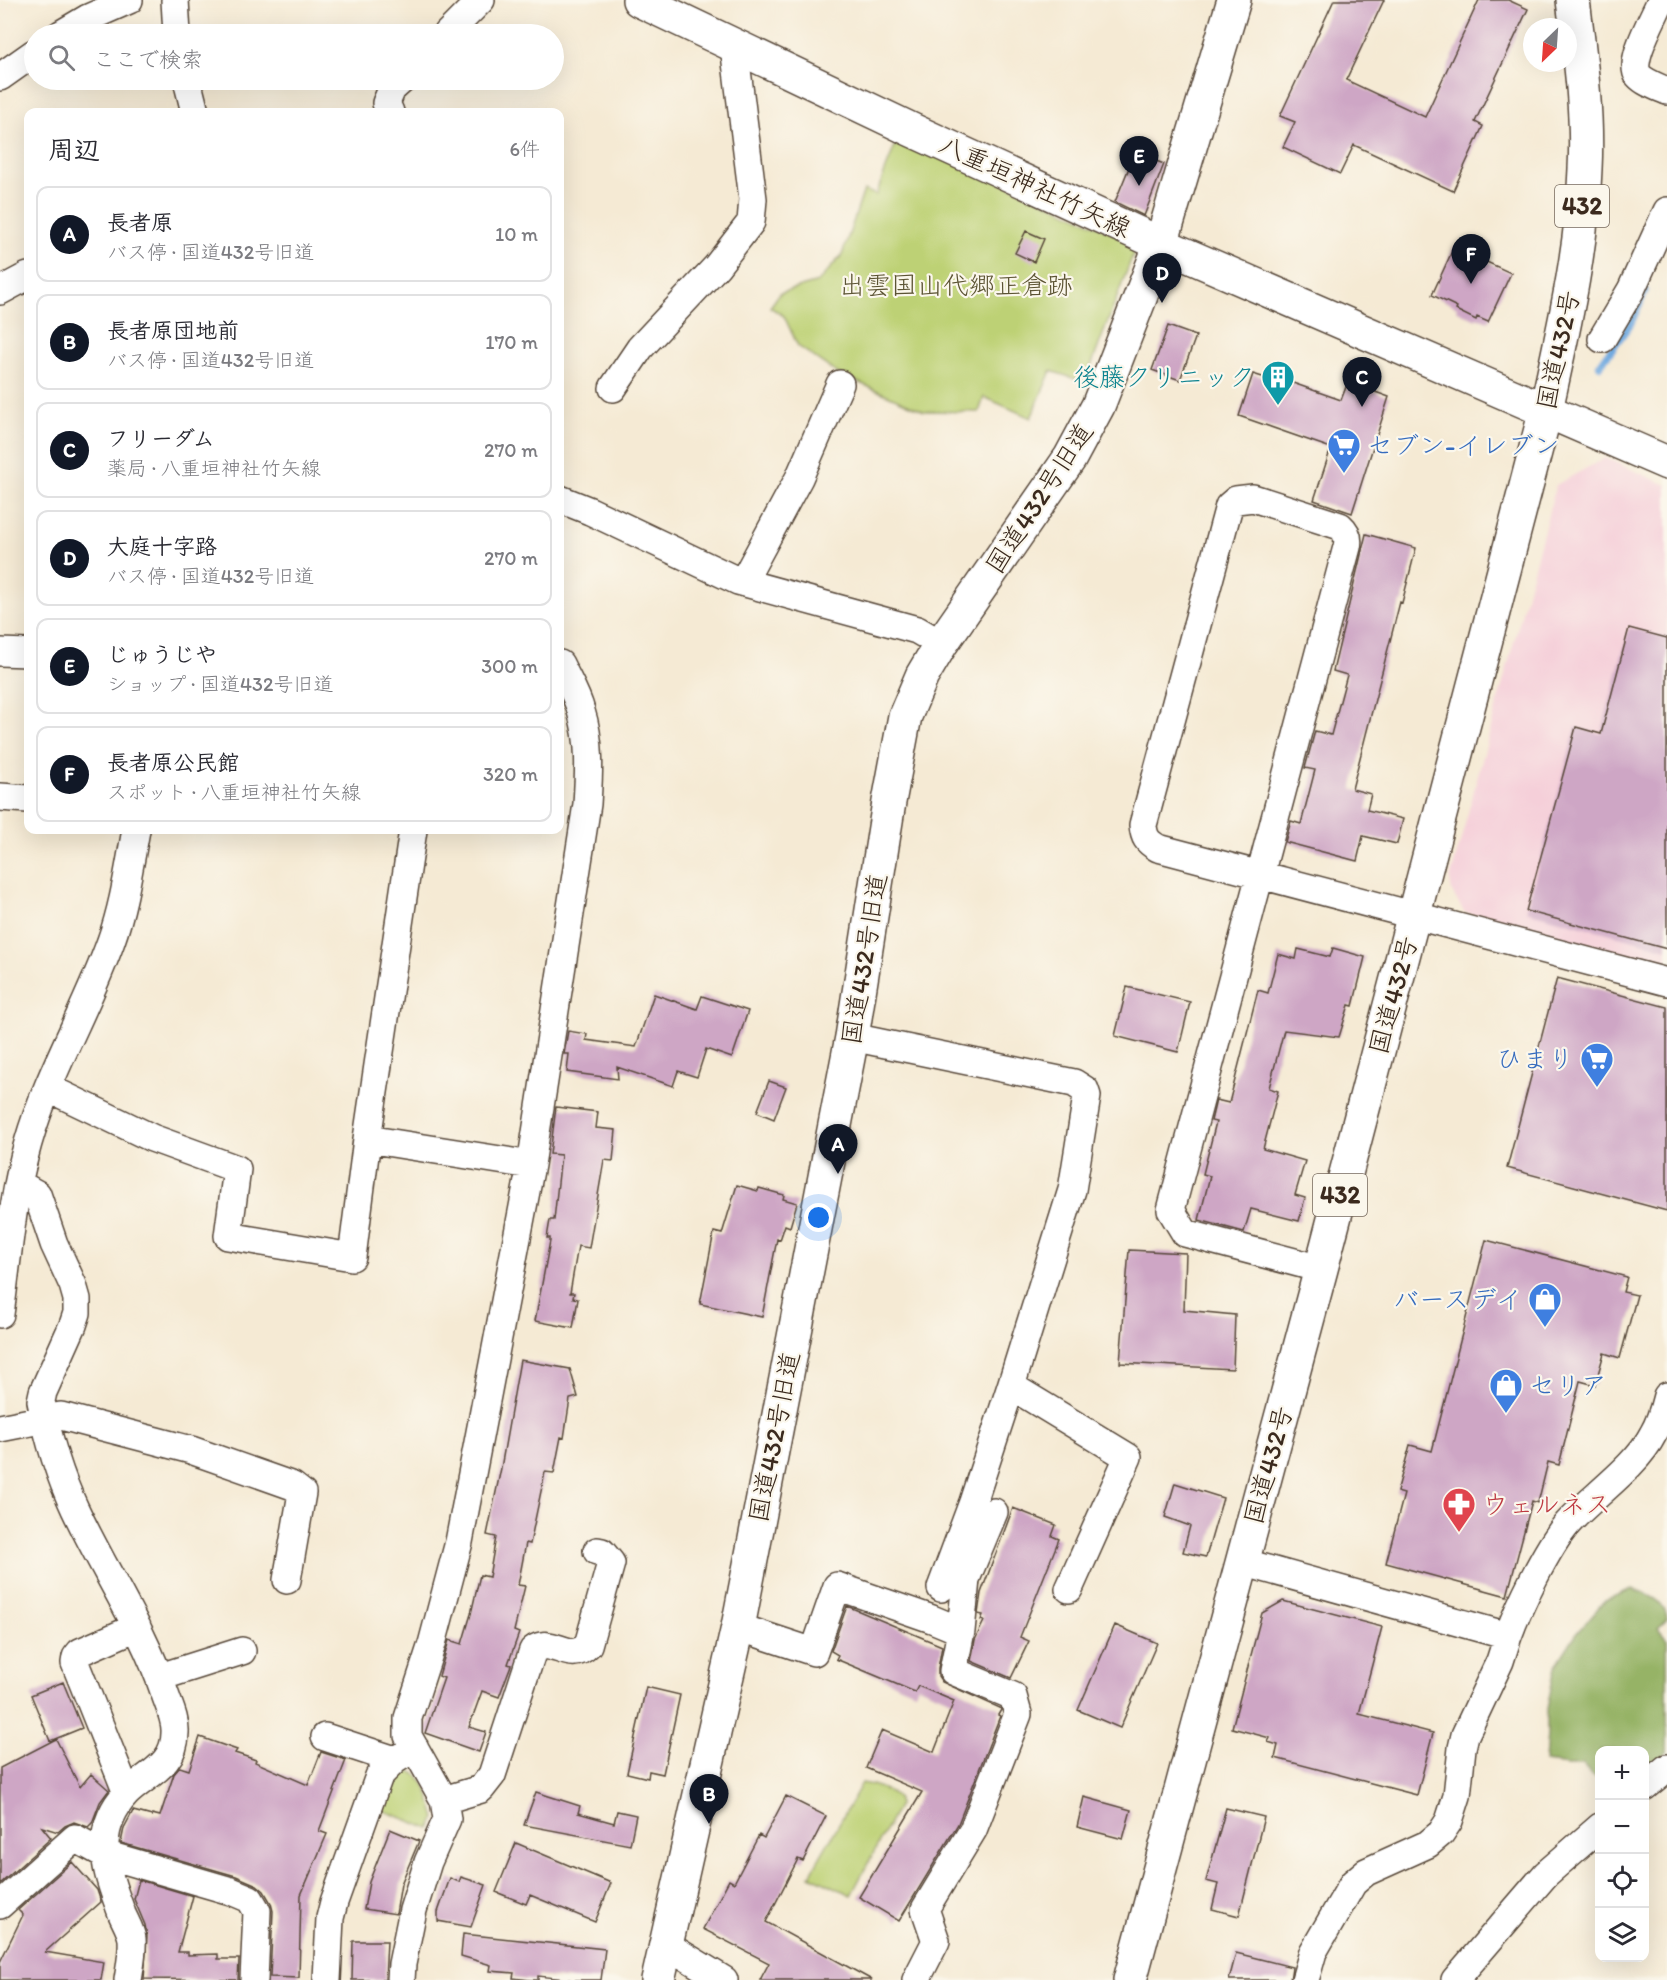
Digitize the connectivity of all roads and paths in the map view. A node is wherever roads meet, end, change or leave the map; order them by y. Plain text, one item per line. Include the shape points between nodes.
1 (175, 0) edge
2 (481, 0) edge
3 (639, 0) edge
4 (1234, 0) edge
5 (1573, 0) edge
6 (1661, 0) edge
7 (122, 1) edge
8 (78, 24) edge
9 (176, 24) edge
10 (457, 24) edge
11 (734, 46) junction
12 (24, 60) edge
13 (0, 77) edge
14 (190, 90) edge
15 (392, 90) edge
16 (1667, 91) edge
17 (194, 108) edge
18 (388, 108) edge
19 (1667, 211) edge
20 (1161, 244) junction
21 (24, 278) edge
22 (0, 291) edge
23 (1602, 339) dead end
24 (840, 384) dead end
25 (613, 388) dead end
26 (1546, 410) junction
27 (1667, 463) edge
28 (564, 501) edge
29 (743, 582) junction
30 (941, 644) junction
31 (0, 652) edge
32 (24, 653) edge
33 (564, 672) edge
34 (0, 797) edge
35 (24, 799) edge
36 (135, 834) edge
37 (412, 834) edge
38 (1260, 875) junction
39 (1414, 915) junction
40 (1667, 982) edge
41 (852, 1037) junction
42 (48, 1088) junction
43 (367, 1139) junction
44 (531, 1165) junction
45 (19, 1184) junction
46 (1321, 1269) junction
47 (0, 1314) edge
48 (1011, 1386) junction
49 (1667, 1396) edge
50 (44, 1418) junction
51 (0, 1428) edge
52 (994, 1512) dead end
53 (597, 1551) dead end
54 (1242, 1562) junction
55 (287, 1580) dead end
56 (941, 1588) dead end
57 (1068, 1589) dead end
58 (738, 1627) junction
59 (137, 1628) junction
60 (961, 1631) junction
61 (1508, 1636) junction
62 (242, 1651) dead end
63 (160, 1677) junction
64 (325, 1737) dead end
65 (405, 1754) junction
66 (1667, 1768) edge
67 (1649, 1783) edge
68 (127, 1793) junction
69 (444, 1800) junction
70 (1595, 1831) edge
71 (104, 1854) junction
72 (0, 1905) edge
73 (665, 1944) junction
74 (128, 1980) edge
75 (254, 1980) edge
76 (327, 1980) edge
77 (401, 1980) edge
78 (658, 1980) edge
79 (724, 1980) edge
80 (916, 1980) edge
81 (1130, 1980) edge
82 (1305, 1980) edge
83 (1455, 1980) edge

1 - 9 street
2 - 10 street
3 - 11 main road, 八重垣神社竹矢線
4 - 20 main road, 国道432号旧道
5 - 26 main road, 国道432号 / 432 via 1584,91 1585,169 1573,278
6 - 16 street via 1635,65 1643,80
7 - 8 street
11 - 20 main road, 八重垣神社竹矢線
11 - 25 street via 753,199 750,222 717,266 640,348
12 - 13 street
14 - 17 street
15 - 18 street via 386,103
19 - 23 street via 1631,290
20 - 26 main road, 八重垣神社竹矢線
20 - 30 main road, 国道432号旧道 via 1098,406 1070,458
21 - 22 street
24 - 29 street via 799,478
26 - 27 main road, 八重垣神社竹矢線
26 - 39 main road, 国道432号 / 432
28 - 29 street
29 - 30 street via 916,630
30 - 41 main road, 国道432号旧道 via 905,716
31 - 32 street
33 - 44 street via 581,708 589,776
34 - 35 street
36 - 42 street via 122,906 111,940
37 - 43 street
38 - 38 street via 1158,848 1148,843 1143,825 1226,513 1236,500 1244,498 1340,526 1348,541
38 - 39 street
38 - 46 street via 1171,1210 1185,1233
39 - 40 street
39 - 46 main road, 国道432号 / 432
41 - 48 street via 1074,1083 1085,1090 1072,1190
41 - 58 main road, 国道432号旧道
42 - 43 street via 153,1138 237,1168 228,1236 352,1257
42 - 45 street via 28,1142
43 - 44 street
44 - 65 street via 459,1542 408,1718
45 - 47 street
45 - 50 street via 37,1194 77,1299 73,1326 43,1392
46 - 54 main road, 国道432号 / 432
48 - 56 street
48 - 57 street via 1128,1457
49 - 61 street via 1654,1434 1642,1452 1567,1525 1547,1555
50 - 51 street
50 - 55 street via 61,1416 191,1450 293,1486 302,1493
50 - 59 street via 56,1463 76,1510
52 - 60 street via 966,1579
53 - 69 street via 611,1563 588,1644 574,1653 548,1645 533,1650 492,1775 481,1789
54 - 61 street
54 - 81 main road, 国道432号 / 432
58 - 60 street via 814,1652 837,1586
58 - 73 main road, 国道432号旧道
59 - 63 street
59 - 68 street via 80,1652 75,1663
60 - 80 street via 953,1671 1013,1696 1018,1714 973,1830 925,1909 936,1941
61 - 82 street via 1465,1735 1457,1796 1449,1821 1428,1844 1366,1872 1353,1882 1312,1952
62 - 63 street
63 - 68 street via 172,1714 174,1744 163,1765
64 - 65 street
65 - 69 street
65 - 76 street via 379,1776 334,1902
66 - 67 street
68 - 71 street via 112,1814
69 - 77 street via 447,1819 413,1910
70 - 83 street via 1546,1874
71 - 72 street via 75,1838
71 - 74 street via 132,1938
71 - 75 street via 250,1899 257,1911
73 - 78 main road, 国道432号旧道
73 - 79 street

